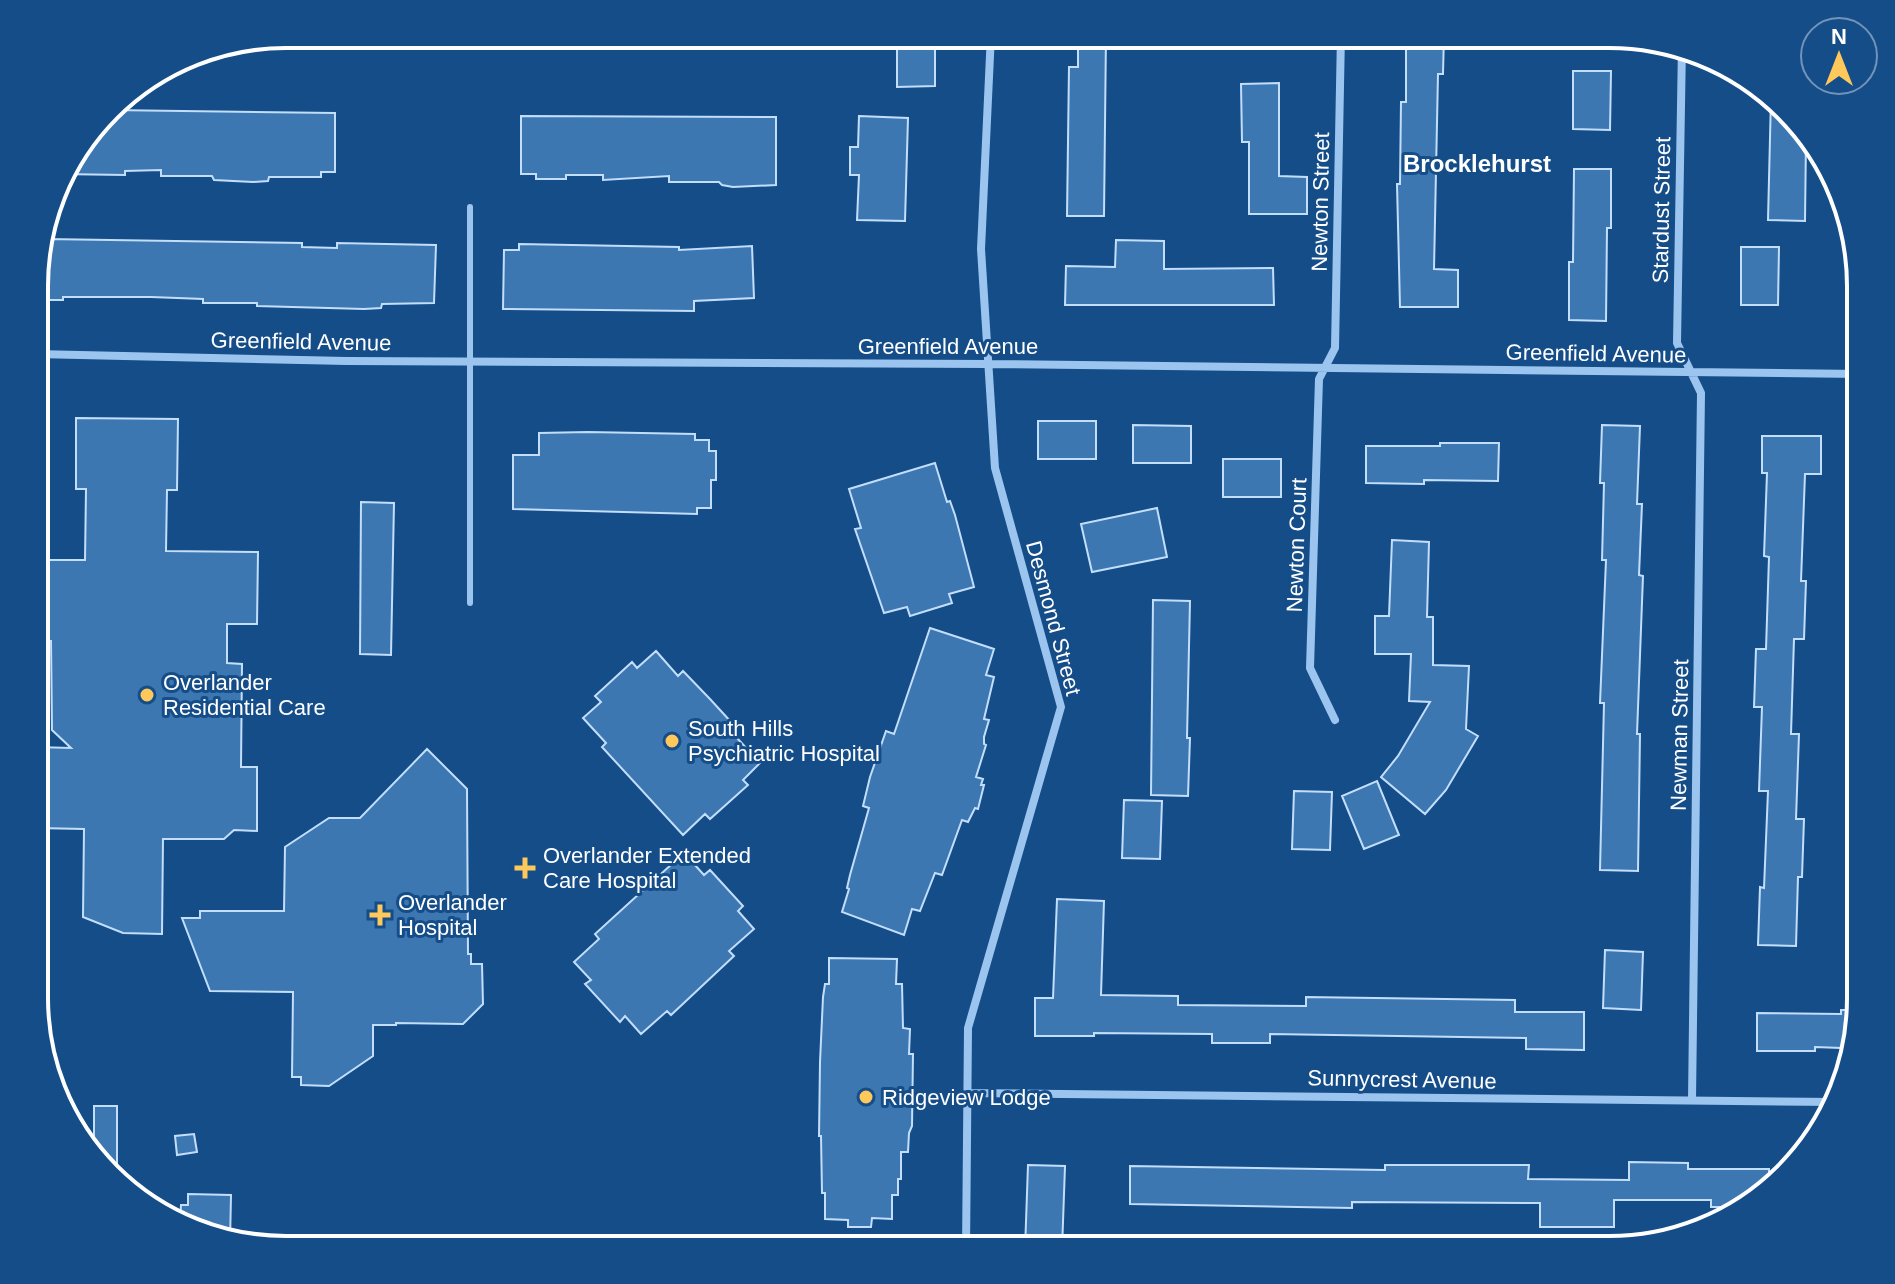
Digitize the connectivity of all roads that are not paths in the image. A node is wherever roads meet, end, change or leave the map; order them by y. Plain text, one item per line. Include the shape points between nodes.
1 (990, 49) edge
2 (1341, 49) edge
3 (1682, 60) edge
4 (470, 207) dead end
5 (48, 354) edge
6 (470, 361) junction
7 (989, 364) junction
8 (1325, 367) junction
9 (1691, 372) junction
10 (1846, 374) edge
11 (470, 603) dead end
12 (1335, 720) dead end
13 (967, 1093) junction
14 (1692, 1100) junction
15 (1823, 1102) edge
16 (966, 1236) edge

1 - 7 street, Desmond Street via 981,249
2 - 8 street, Newton Street via 1335,348
3 - 9 street, Stardust Street via 1677,343
4 - 6 lane
5 - 6 street, Greenfield Avenue
6 - 7 street, Greenfield Avenue
6 - 11 lane
7 - 8 street, Greenfield Avenue
7 - 13 street, Desmond Street via 995,468 1061,707 968,1028
8 - 9 street, Greenfield Avenue
8 - 12 street, Newton Court via 1319,379 1310,668
9 - 10 street, Greenfield Avenue
9 - 14 street, Newman Street via 1701,393
13 - 14 street, Sunnycrest Avenue
13 - 16 street, Desmond Street
14 - 15 street, Sunnycrest Avenue

